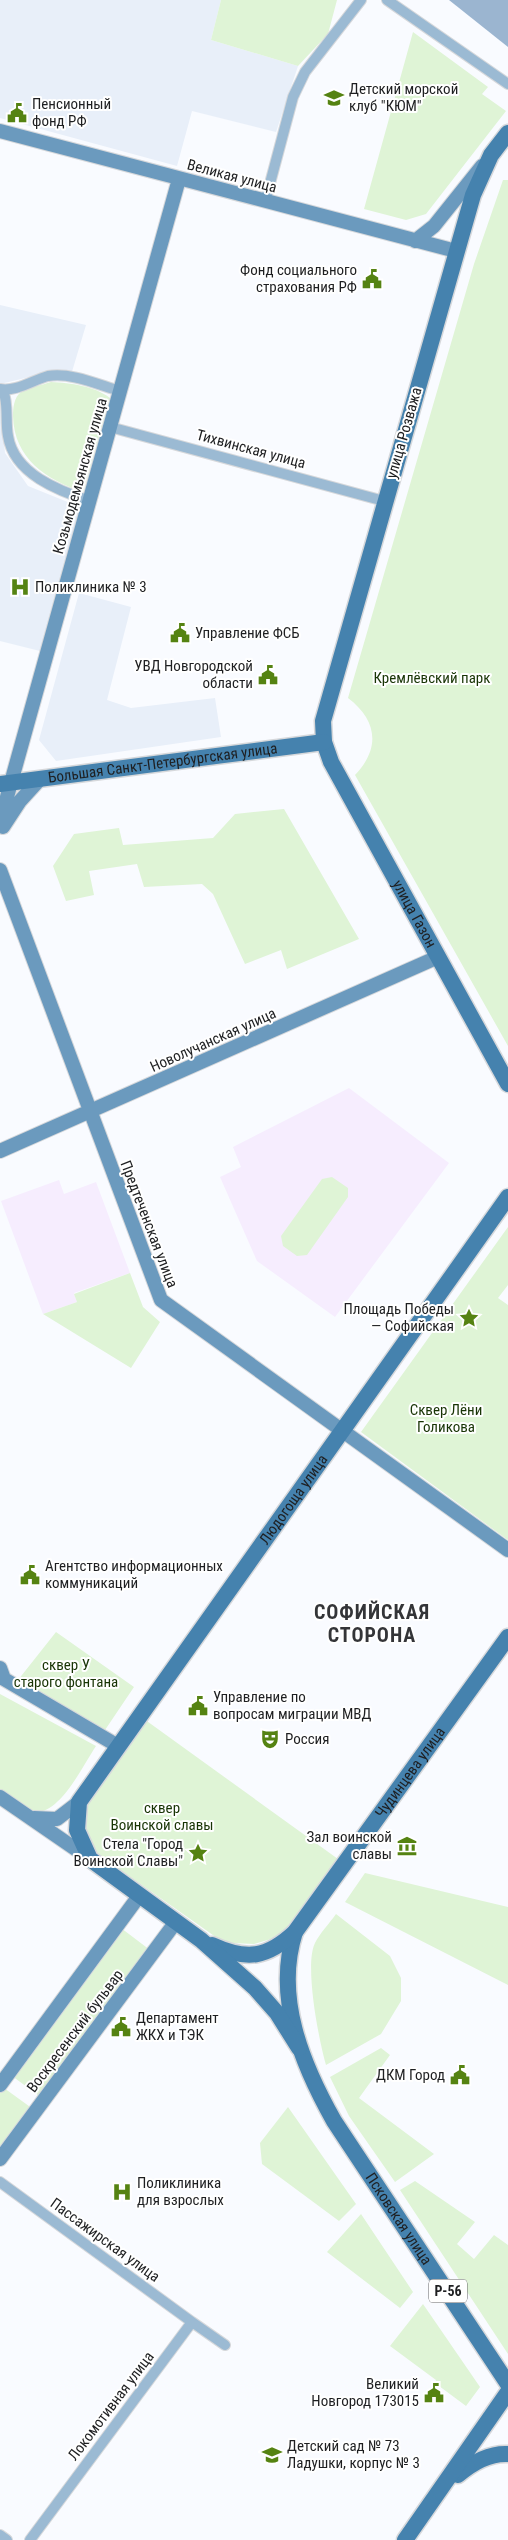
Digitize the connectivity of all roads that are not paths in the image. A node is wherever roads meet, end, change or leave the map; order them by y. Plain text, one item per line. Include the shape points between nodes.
1 (361, 0) edge
2 (386, 0) edge
3 (508, 84) edge
4 (0, 131) edge
5 (508, 133) edge
6 (491, 155) junction
7 (180, 179) junction
8 (265, 202) junction
9 (415, 241) junction
10 (456, 251) junction
11 (2, 390) edge
12 (120, 391) junction
13 (110, 427) junction
14 (90, 501) junction
15 (384, 501) junction
16 (324, 742) junction
17 (41, 778) junction
18 (6, 783) edge
19 (0, 822) edge
20 (0, 832) edge
21 (0, 870) edge
22 (438, 957) junction
23 (508, 1084) edge
24 (90, 1112) junction
25 (0, 1152) edge
26 (508, 1198) edge
27 (342, 1431) junction
28 (508, 1550) edge
29 (508, 1638) edge
30 (1, 1675) edge
31 (118, 1746) junction
32 (0, 1797) edge
33 (79, 1802) junction
34 (32, 1818) junction
35 (90, 1859) junction
36 (139, 1896) junction
37 (175, 1922) junction
38 (295, 1932) junction
39 (201, 1940) junction
40 (299, 2048) junction
41 (0, 2085) edge
42 (0, 2160) edge
43 (0, 2182) edge
44 (192, 2322) junction
45 (225, 2345) dead end
46 (508, 2384) edge
47 (508, 2392) edge
48 (508, 2454) edge
49 (441, 2491) junction
50 (0, 2535) edge
51 (7, 2540) edge
52 (30, 2540) edge
53 (405, 2540) edge

1 - 8 street via 305,72 293,98
2 - 3 street
4 - 7 street, Великая улица
5 - 6 main road, улица Розважа
6 - 9 street via 434,226
6 - 10 main road, улица Розважа via 473,195
7 - 8 street, Великая улица
7 - 12 street, Козьмодемьянская улица
8 - 9 street, Великая улица
9 - 10 street, Великая улица
10 - 15 main road, улица Розважа
11 - 12 street via 56,376 76,378
11 - 14 street via 7,402 8,437 22,464 62,492
12 - 13 street, Козьмодемьянская улица
13 - 14 street, Козьмодемьянская улица
13 - 15 street, Тихвинская улица
14 - 18 street, Козьмодемьянская улица
15 - 16 main road, улица Розважа via 328,698 323,721
16 - 17 main road, Большая Санкт-Петербургская улица
16 - 22 main road, улица Газон via 331,762
17 - 18 main road, Большая Санкт-Петербургская улица
17 - 20 street via 20,801
18 - 19 street
21 - 24 street, Предтеченская улица
22 - 23 main road, улица Газон
22 - 24 street, Новолучанская улица
24 - 25 street, Новолучанская улица
24 - 27 street, Предтеченская улица via 161,1300
26 - 27 main road, Людогоща улица
27 - 28 street, Предтеченская улица
27 - 31 main road, Людогоща улица
29 - 38 main road, Чудинцева улица
30 - 31 street
31 - 33 main road, Людогоща улица
32 - 34 street
33 - 34 street, Людогоща улица via 57,1819
33 - 35 main road via 78,1830
34 - 35 street
35 - 36 main road
36 - 37 main road
36 - 41 street, Воскресенский бульвар
37 - 39 main road
37 - 42 street, Воскресенский бульвар
38 - 39 main road, Чудинцева улица via 274,1949 248,1956 225,1951
38 - 40 main road, Чудинцева улица via 288,1956 287,1976
39 - 40 main road via 255,1988 277,2013
40 - 46 main road, Псковская улица / Р-56 via 334,2121
43 - 44 street, Пассажирская улица
44 - 45 street
44 - 52 street, Локомотивная улица
47 - 49 main road
48 - 49 main road via 489,2456 475,2462
49 - 53 main road
50 - 51 street

